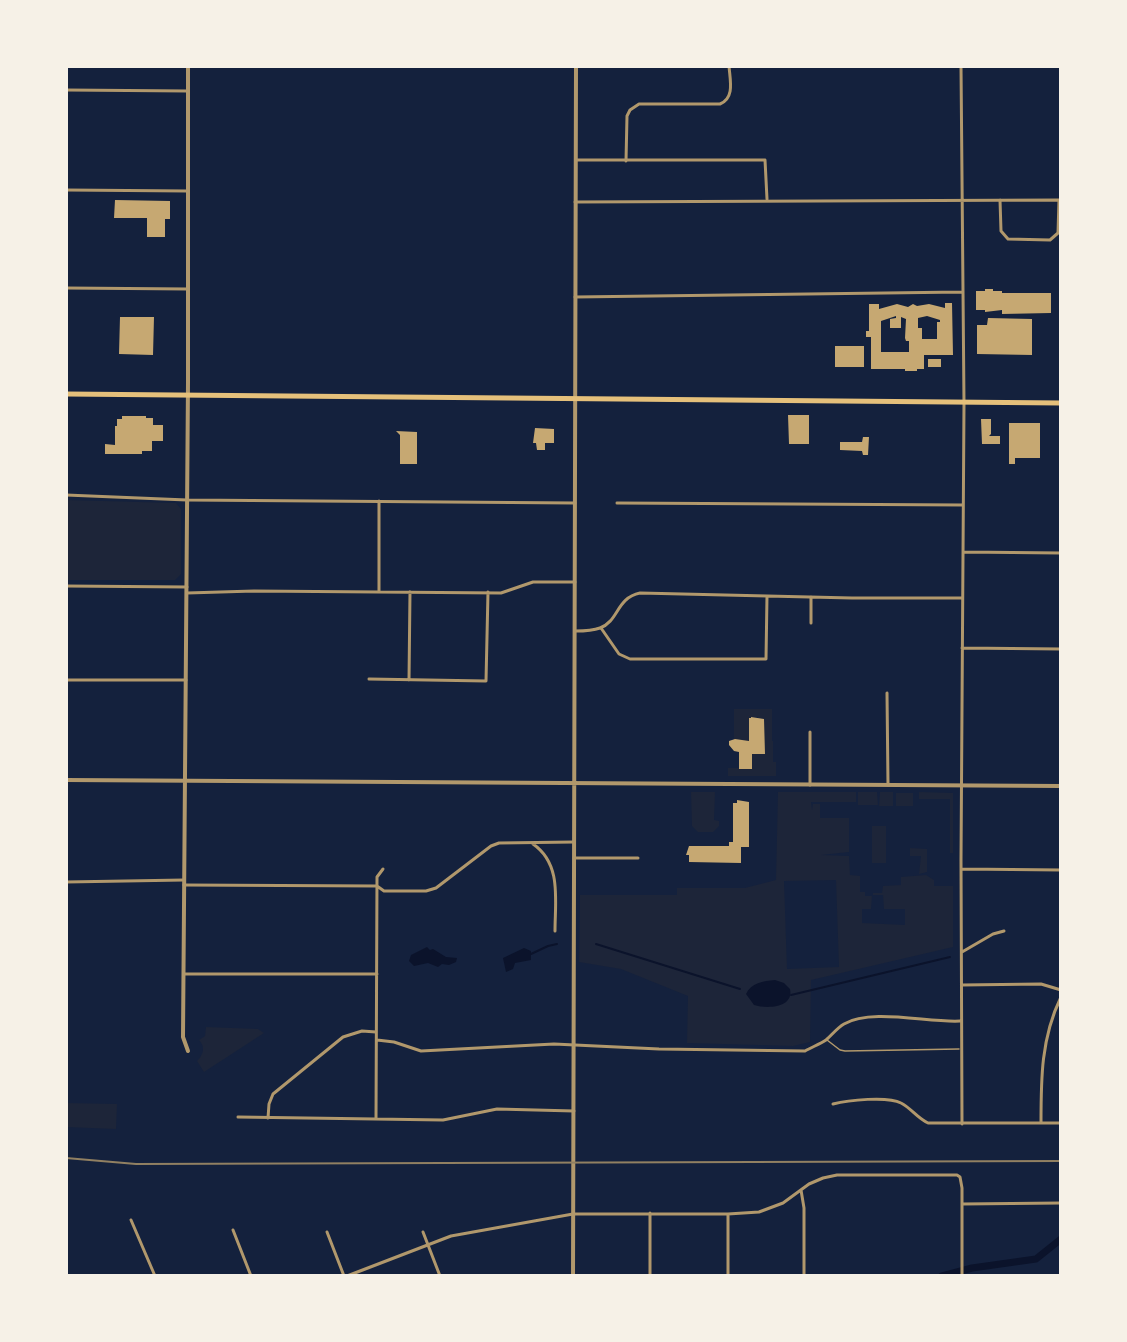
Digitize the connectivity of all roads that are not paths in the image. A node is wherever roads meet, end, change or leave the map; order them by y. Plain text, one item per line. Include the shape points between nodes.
1 (188, 66) edge
2 (576, 66) edge
3 (729, 66) edge
4 (961, 66) edge
5 (66, 90) edge
6 (188, 91) junction
7 (576, 160) junction
8 (626, 160) junction
9 (66, 190) edge
10 (188, 191) junction
11 (767, 200) junction
12 (962, 200) junction
13 (1000, 200) junction
14 (575, 202) junction
15 (66, 288) edge
16 (188, 289) junction
17 (962, 292) junction
18 (575, 297) junction
19 (66, 394) edge
20 (188, 395) junction
21 (575, 399) junction
22 (964, 402) junction
23 (1061, 403) edge
24 (66, 495) edge
25 (187, 500) junction
26 (379, 501) junction
27 (575, 503) junction
28 (617, 503) dead end
29 (963, 505) junction
30 (963, 552) junction
31 (1061, 553) edge
32 (575, 582) junction
33 (66, 586) edge
34 (186, 587) junction
35 (379, 592) junction
36 (410, 592) junction
37 (488, 592) junction
38 (186, 593) junction
39 (767, 596) junction
40 (811, 597) junction
41 (962, 597) junction
42 (811, 623) dead end
43 (601, 628) junction
44 (574, 631) junction
45 (962, 648) junction
46 (1061, 649) edge
47 (369, 679) dead end
48 (66, 680) edge
49 (186, 680) junction
50 (409, 680) junction
51 (886, 693) dead end
52 (810, 732) dead end
53 (66, 780) edge
54 (185, 781) junction
55 (574, 784) junction
56 (810, 785) junction
57 (888, 785) junction
58 (962, 785) junction
59 (1061, 786) edge
60 (574, 842) junction
61 (532, 843) junction
62 (574, 858) junction
63 (638, 858) dead end
64 (383, 869) dead end
65 (962, 869) junction
66 (1061, 870) edge
67 (66, 882) edge
68 (184, 883) junction
69 (377, 886) junction
70 (555, 931) dead end
71 (1004, 931) dead end
72 (962, 952) junction
73 (184, 974) junction
74 (377, 974) junction
75 (962, 985) junction
76 (1061, 990) edge
77 (1061, 997) edge
78 (961, 1021) junction
79 (376, 1032) junction
80 (826, 1040) junction
81 (377, 1041) junction
82 (574, 1046) junction
83 (961, 1049) junction
84 (188, 1051) dead end
85 (833, 1104) dead end
86 (574, 1111) junction
87 (238, 1117) dead end
88 (268, 1118) junction
89 (376, 1118) junction
90 (1041, 1123) junction
91 (1061, 1123) edge
92 (962, 1124) junction
93 (801, 1190) junction
94 (1061, 1203) edge
95 (962, 1204) junction
96 (573, 1214) junction
97 (650, 1214) junction
98 (728, 1214) junction
99 (131, 1220) dead end
100 (233, 1230) dead end
101 (327, 1232) dead end
102 (423, 1232) dead end
103 (428, 1244) junction
104 (154, 1276) edge
105 (251, 1276) edge
106 (346, 1276) edge
107 (440, 1276) edge
108 (573, 1276) edge
109 (650, 1276) edge
110 (728, 1276) edge
111 (804, 1276) edge
112 (962, 1276) edge

1 - 6 street
2 - 7 street
3 - 8 street via 730,93 720,104 643,104 632,108 627,116
4 - 12 street
5 - 6 street
6 - 10 street
7 - 8 street
7 - 14 street
8 - 11 street via 765,160
9 - 10 street
10 - 16 street
11 - 12 street
11 - 14 street
12 - 13 street
12 - 17 street
13 - 13 street via 1059,200 1058,233 1050,240 1008,239 1001,231
14 - 18 street
15 - 16 street
16 - 20 street
17 - 18 street
17 - 22 street
18 - 21 street
19 - 20 highway
20 - 21 highway
20 - 25 street
21 - 22 highway
21 - 27 street
22 - 23 highway
22 - 29 street
24 - 25 street
25 - 26 street
25 - 34 street
26 - 27 street
26 - 35 street
27 - 32 street
28 - 29 street
29 - 30 street
30 - 31 street
30 - 41 street
32 - 37 street via 533,582
32 - 44 street
33 - 34 street
34 - 38 street
35 - 36 street
35 - 38 street
36 - 37 street
36 - 50 street
37 - 50 street via 486,681
38 - 49 street
39 - 40 street
39 - 43 street via 640,593 624,600
39 - 43 street via 766,659 630,659 620,654
40 - 41 street
40 - 42 street
41 - 45 street
43 - 44 street
44 - 55 street
45 - 46 street
45 - 58 street
47 - 50 street
48 - 49 street
49 - 54 street
51 - 57 street
52 - 56 street
53 - 54 street
54 - 55 street
54 - 68 street
55 - 56 street
55 - 60 street
56 - 57 street
57 - 58 street
58 - 59 street
58 - 65 street
60 - 61 street
60 - 62 street
61 - 69 street via 491,846 446,882 426,891 384,891
61 - 70 street via 541,849 553,869
62 - 63 street
62 - 82 street
64 - 69 street
65 - 66 street
65 - 72 street
67 - 68 street
68 - 69 street
68 - 73 street
69 - 74 street
71 - 72 street
72 - 75 street
73 - 74 street
73 - 84 street via 183,1037
74 - 79 street
75 - 76 street via 1041,984
75 - 78 street
77 - 90 street via 1044,1047
78 - 80 street via 869,1017 845,1023
78 - 83 street
79 - 81 street
79 - 88 street via 362,1031 343,1037 273,1094
80 - 82 street via 805,1051
80 - 83 lane via 845,1051
81 - 82 street via 422,1051
81 - 89 street
82 - 86 street
83 - 92 street
85 - 92 street via 895,1100 928,1123
86 - 89 street via 496,1109 443,1120
86 - 96 street
87 - 88 street
88 - 89 street
90 - 91 street
90 - 92 street
93 - 95 street via 837,1175 957,1175 962,1181
93 - 98 street via 772,1209
93 - 111 street
94 - 95 street
95 - 112 street
96 - 97 street
96 - 103 street via 470,1232
96 - 108 street
97 - 98 street
97 - 109 street
98 - 110 street
99 - 104 street
100 - 105 street
101 - 106 street
102 - 103 street
103 - 106 street
103 - 107 street

